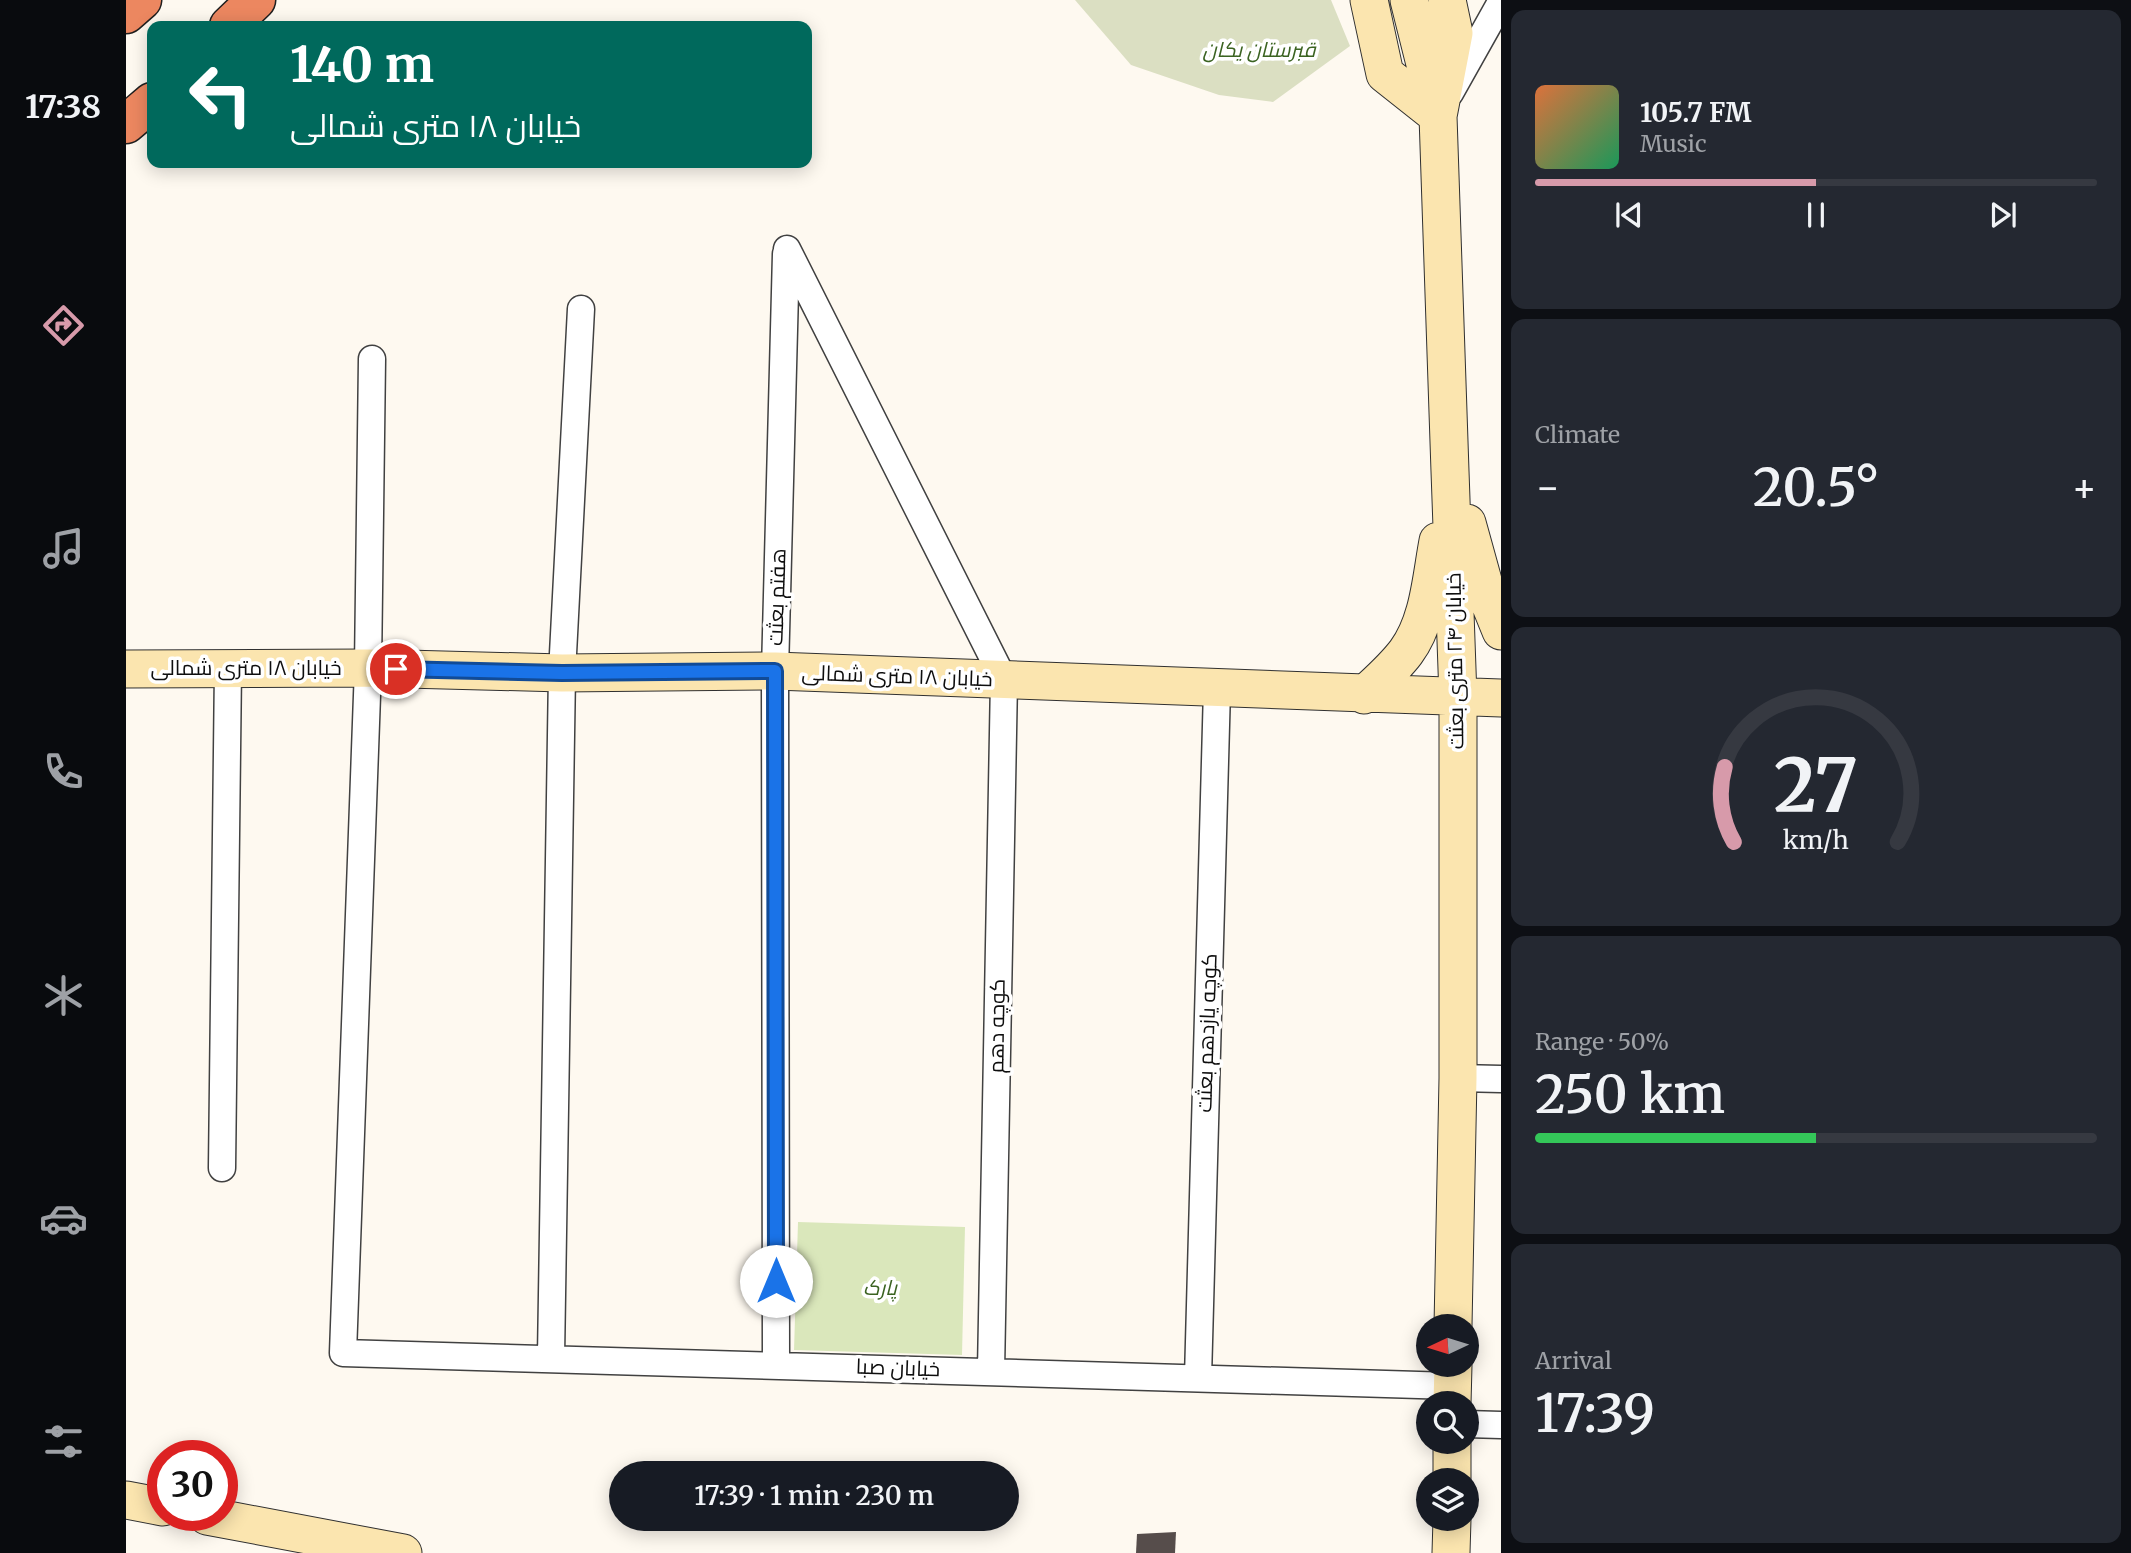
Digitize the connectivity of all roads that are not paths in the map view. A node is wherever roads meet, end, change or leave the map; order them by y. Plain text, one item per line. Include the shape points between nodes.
1 (142, 0) edge
2 (256, 0) edge
3 (1369, 0) edge
4 (1409, 0) edge
5 (1447, 0) edge
6 (1501, 2) edge
7 (126, 14) edge
8 (234, 21) edge
9 (147, 106) edge
10 (1438, 116) junction
11 (126, 124) edge
12 (581, 309) dead end
13 (372, 359) dead end
14 (1450, 471) junction
15 (1501, 631) edge
16 (228, 668) junction
17 (368, 668) junction
18 (126, 669) edge
19 (775, 671) junction
20 (562, 673) junction
21 (1004, 680) junction
22 (1217, 689) junction
23 (1364, 695) junction
24 (1458, 697) junction
25 (1501, 698) edge
26 (1458, 1078) junction
27 (1501, 1079) edge
28 (222, 1168) dead end
29 (1453, 1314) edge
30 (551, 1357) junction
31 (776, 1364) junction
32 (991, 1371) junction
33 (1198, 1378) junction
34 (1452, 1385) edge
35 (1479, 1424) edge
36 (1501, 1425) edge
37 (126, 1500) edge
38 (147, 1504) edge
39 (238, 1522) edge
40 (1452, 1531) edge
41 (403, 1553) edge
42 (1451, 1553) edge

1 - 7 highway
2 - 8 highway
3 - 10 street via 1385,74
4 - 10 street, خیابان ۲۴ متری بعثت
5 - 10 street via 1454,33
6 - 10 street
9 - 11 highway
10 - 14 street, خیابان ۲۴ متری بعثت
12 - 20 street
13 - 17 street
14 - 15 street
14 - 23 street via 1419,629 1392,669
14 - 24 street, خیابان ۲۴ متری بعثت
16 - 17 street, خیابان ۱۸ متری شمالی
16 - 18 street, خیابان ۱۸ متری شمالی
16 - 28 street
17 - 20 street, خیابان ۱۸ متری شمالی
17 - 30 street, خیابان صبا via 343,1353
19 - 20 street, خیابان ۱۸ متری شمالی
19 - 21 street, خیابان ۱۸ متری شمالی
19 - 21 street, هفتم بعثت via 787,249
19 - 31 street, هفتم بعثت
20 - 30 street
21 - 22 street, خیابان ۱۸ متری شمالی
21 - 32 street, کوچه دهم
22 - 23 street, خیابان ۱۸ متری شمالی
22 - 33 street, کوچه یازدهم بعثت
23 - 24 street, خیابان ۱۸ متری شمالی
24 - 25 street, خیابان ۱۸ متری شمالی
24 - 26 street, خیابان ۲۴ متری بعثت
26 - 27 street
26 - 29 street, خیابان ۲۴ متری بعثت
30 - 31 street, خیابان صبا
31 - 32 street, خیابان صبا
32 - 33 street, خیابان صبا
33 - 34 street, خیابان صبا
35 - 36 street
37 - 38 street
39 - 41 street
40 - 42 street

